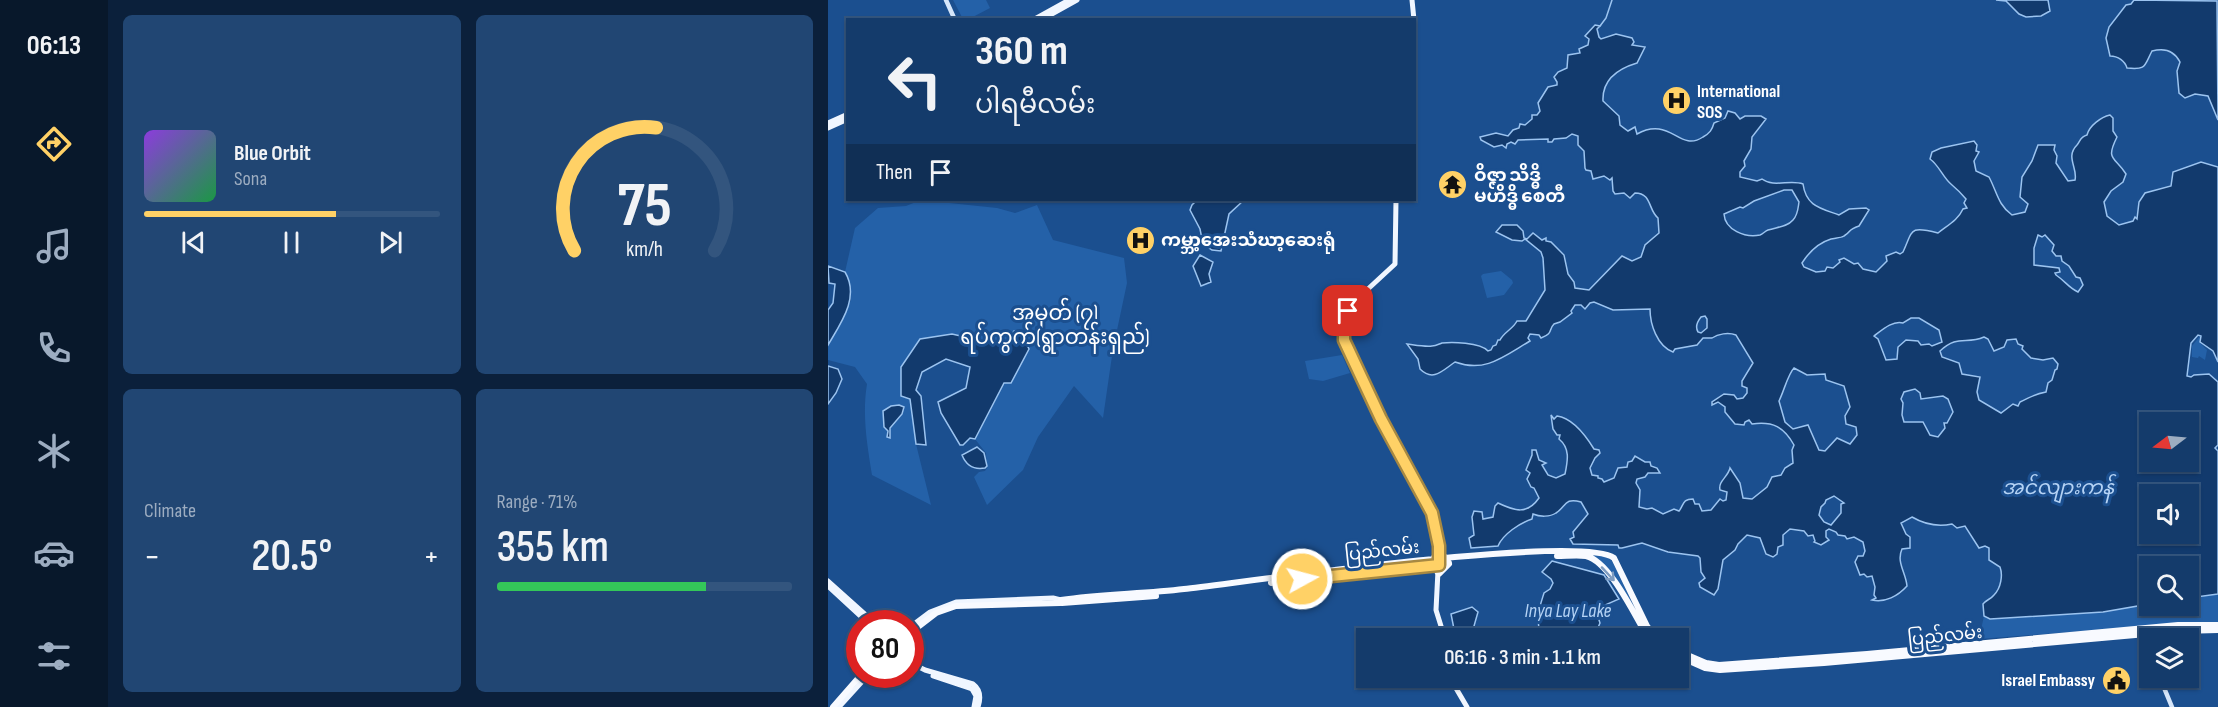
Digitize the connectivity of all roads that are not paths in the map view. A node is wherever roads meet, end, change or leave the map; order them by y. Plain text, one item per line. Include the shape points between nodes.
1 (946, 0) edge
2 (1069, 0) edge
3 (1077, 0) edge
4 (1412, 0) edge
5 (954, 18) edge
6 (1040, 18) edge
7 (1040, 18) edge
8 (1414, 18) edge
9 (846, 115) edge
10 (846, 120) edge
11 (828, 123) edge
12 (828, 128) edge
13 (1396, 201) edge
14 (1439, 551) junction
15 (1546, 554) junction
16 (1451, 561) junction
17 (1435, 563) junction
18 (1439, 574) junction
19 (829, 585) edge
20 (1061, 602) junction
21 (947, 603) junction
22 (857, 610) edge
23 (946, 612) junction
24 (924, 619) edge
25 (924, 621) edge
26 (924, 623) edge
27 (2218, 624) edge
28 (1442, 628) edge
29 (1643, 628) edge
30 (1649, 628) edge
31 (2185, 628) edge
32 (2218, 630) edge
33 (2199, 631) edge
34 (2139, 633) edge
35 (1689, 656) edge
36 (1689, 661) edge
37 (1796, 662) junction
38 (924, 670) edge
39 (924, 673) edge
40 (849, 688) edge
41 (852, 688) edge
42 (1456, 688) edge
43 (2164, 688) edge
44 (831, 707) edge
45 (838, 707) edge
46 (976, 707) edge
47 (1467, 707) edge
48 (2172, 707) edge

1 - 5 main road
2 - 6 main road
3 - 7 main road
4 - 8 main road
9 - 11 main road
10 - 12 main road
13 - 14 main road via 1395,264 1355,301 1343,334 1365,388 1432,513
14 - 16 highway
14 - 17 highway
15 - 16 highway, ပြည်လမ်း
15 -> 29 highway, ပြည်လမ်း via 1587,556 1595,561 1615,581
15 - 30 highway, ပြည်လမ်း via 1605,553 1614,558
16 - 17 highway, ပြည်လမ်း
16 - 18 highway
17 - 18 highway
17 - 20 highway, ပြည်လမ်း via 1133,598
18 - 28 main road via 1436,610
19 - 22 main road
20 - 21 main road, ပြည်လမ်း via 1053,598
20 - 23 main road, ပြည်လမ်း via 1026,607 968,607
20 - 25 highway, ပြည်လမ်း, bridge via 956,606
21 - 23 main road
21 - 24 main road, ပြည်လမ်း
23 - 26 main road, ပြည်လမ်း
27 - 31 highway, ပြည်လမ်း
32 - 33 highway, ပြည်လမ်း
34 - 37 highway, ပြည်လမ်း
35 - 37 highway, ပြည်လမ်း via 1719,665
36 - 37 highway, ပြည်လမ်း via 1720,670
38 - 46 main road via 973,684 981,695
39 - 46 main road via 970,687 976,696
40 - 44 highway
41 - 45 highway
42 - 47 main road
43 - 48 main road

